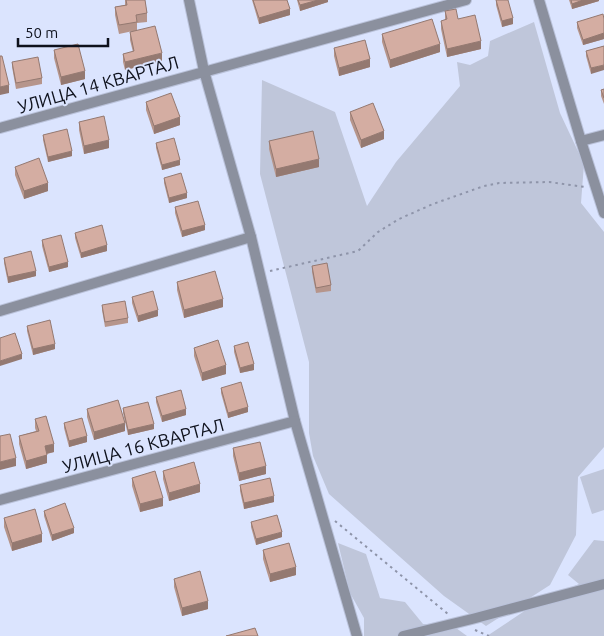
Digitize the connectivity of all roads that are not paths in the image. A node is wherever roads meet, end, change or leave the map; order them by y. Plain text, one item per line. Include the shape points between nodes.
1 (189, 0) edge
2 (466, 0) edge
3 (539, 0) edge
4 (204, 71) junction
5 (0, 128) edge
6 (604, 135) edge
7 (581, 141) junction
8 (604, 213) edge
9 (252, 237) junction
10 (0, 311) edge
11 (295, 421) junction
12 (0, 500) edge
13 (604, 584) edge
14 (357, 636) edge
15 (403, 636) edge

1 - 4 street
2 - 4 street, УЛИЦА 14 КВАРТАЛ
3 - 7 street
4 - 5 street, УЛИЦА 14 КВАРТАЛ
4 - 9 street
6 - 7 street
7 - 8 street
9 - 10 street
9 - 11 street
11 - 12 street, УЛИЦА 16 КВАРТАЛ
11 - 14 street
13 - 15 street

